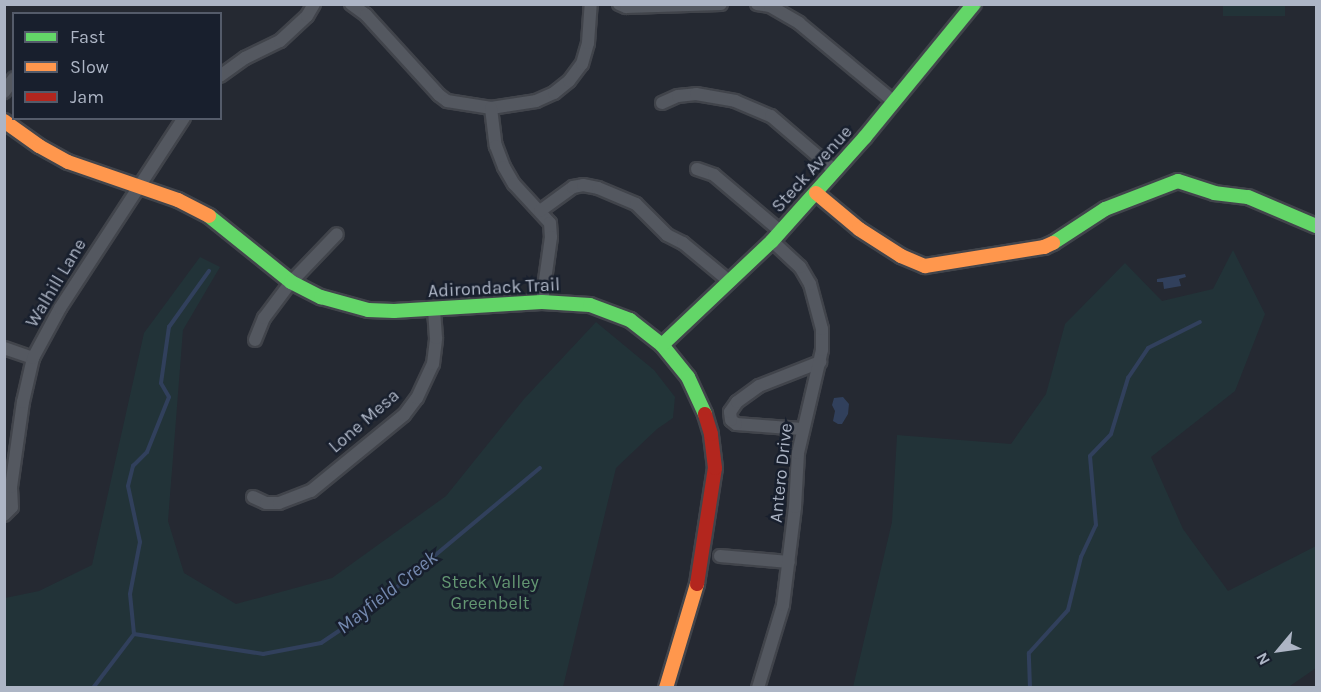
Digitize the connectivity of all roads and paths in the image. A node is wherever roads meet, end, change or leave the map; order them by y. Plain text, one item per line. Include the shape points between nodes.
1 (314, 4) edge
2 (351, 4) edge
3 (591, 4) edge
4 (619, 4) edge
5 (721, 4) edge
6 (756, 4) edge
7 (974, 4) edge
8 (222, 75) edge
9 (894, 102) junction
10 (662, 103) dead end
11 (491, 108) junction
12 (183, 120) edge
13 (4, 122) edge
14 (697, 170) dead end
15 (834, 170) junction
16 (138, 186) junction
17 (816, 194) junction
18 (540, 211) junction
19 (1317, 226) edge
20 (337, 234) dead end
21 (776, 236) junction
22 (291, 282) junction
23 (730, 282) junction
24 (542, 302) junction
25 (434, 309) junction
26 (255, 340) dead end
27 (662, 345) junction
28 (4, 348) edge
29 (33, 358) junction
30 (820, 362) junction
31 (802, 429) junction
32 (8, 487) edge
33 (253, 497) dead end
34 (4, 515) edge
35 (720, 556) dead end
36 (789, 562) junction
37 (668, 687) edge
38 (758, 687) edge

1 - 8 street via 307,16 280,40
2 - 11 street via 447,101
3 - 11 street via 588,43 582,64 569,81 536,101
4 - 5 street
6 - 9 street via 770,6 799,23
7 - 9 street, Steck Avenue
9 - 15 street, Steck Avenue
10 - 15 street via 696,94 735,101 771,116
11 - 18 street via 496,146 504,167 514,184
12 - 16 street, Walhill Lane
13 - 16 street, Adirondack Trail via 68,162
14 - 21 street, Antero Drive via 714,174
15 - 17 street, Steck Avenue
16 - 22 street, Adirondack Trail via 178,200 214,219
16 - 29 street, Walhill Lane via 60,308
17 - 19 street via 859,229 901,256 925,266 1044,247 1105,209 1178,181 1214,193 1248,197
17 - 21 street, Steck Avenue
18 - 23 street via 573,187 598,188 636,204 667,235 683,243
18 - 24 street via 550,223 551,237
20 - 22 street
21 - 23 street, Steck Avenue
21 - 30 street, Antero Drive via 810,284 822,329
22 - 25 street, Adirondack Trail via 321,297 368,310
22 - 26 street via 264,318
23 - 27 street, Steck Avenue
24 - 25 street, Adirondack Trail
24 - 27 street, Adirondack Trail via 605,309 630,320
25 - 33 street, Lone Mesa via 433,364 404,415 311,491 279,503
27 - 37 street, Adirondack Trail via 688,377 702,405 715,468 699,575
28 - 29 street
29 - 32 street, Walhill Lane
30 - 31 street, Antero Drive
30 - 31 street via 759,386 730,412 730,420 736,424
31 - 36 street, Antero Drive
32 - 34 street, Walhill Lane via 12,507
35 - 36 street
36 - 38 street, Antero Drive via 783,604

